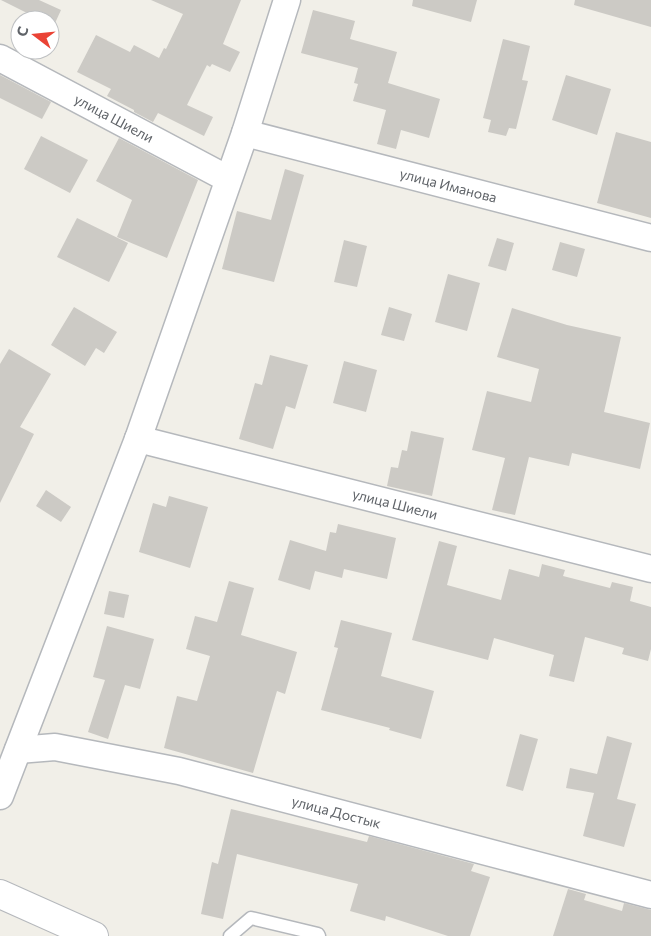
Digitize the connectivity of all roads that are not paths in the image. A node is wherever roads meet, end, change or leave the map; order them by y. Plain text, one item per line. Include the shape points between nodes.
1 (287, 0) edge
2 (0, 58) edge
3 (245, 133) junction
4 (228, 179) junction
5 (651, 238) edge
6 (138, 439) junction
7 (651, 569) edge
8 (18, 750) junction
9 (0, 796) edge
10 (0, 894) edge
11 (651, 895) edge
12 (94, 936) edge
13 (230, 936) edge
14 (319, 936) edge

1 - 3 street
2 - 4 street, улица Шиели
3 - 4 street
3 - 5 street, улица Иманова
4 - 6 street
6 - 7 street, улица Шиели
6 - 8 street
8 - 9 street
8 - 11 street, улица Достык via 55,747 179,771
10 - 12 street
13 - 14 lane via 251,918

